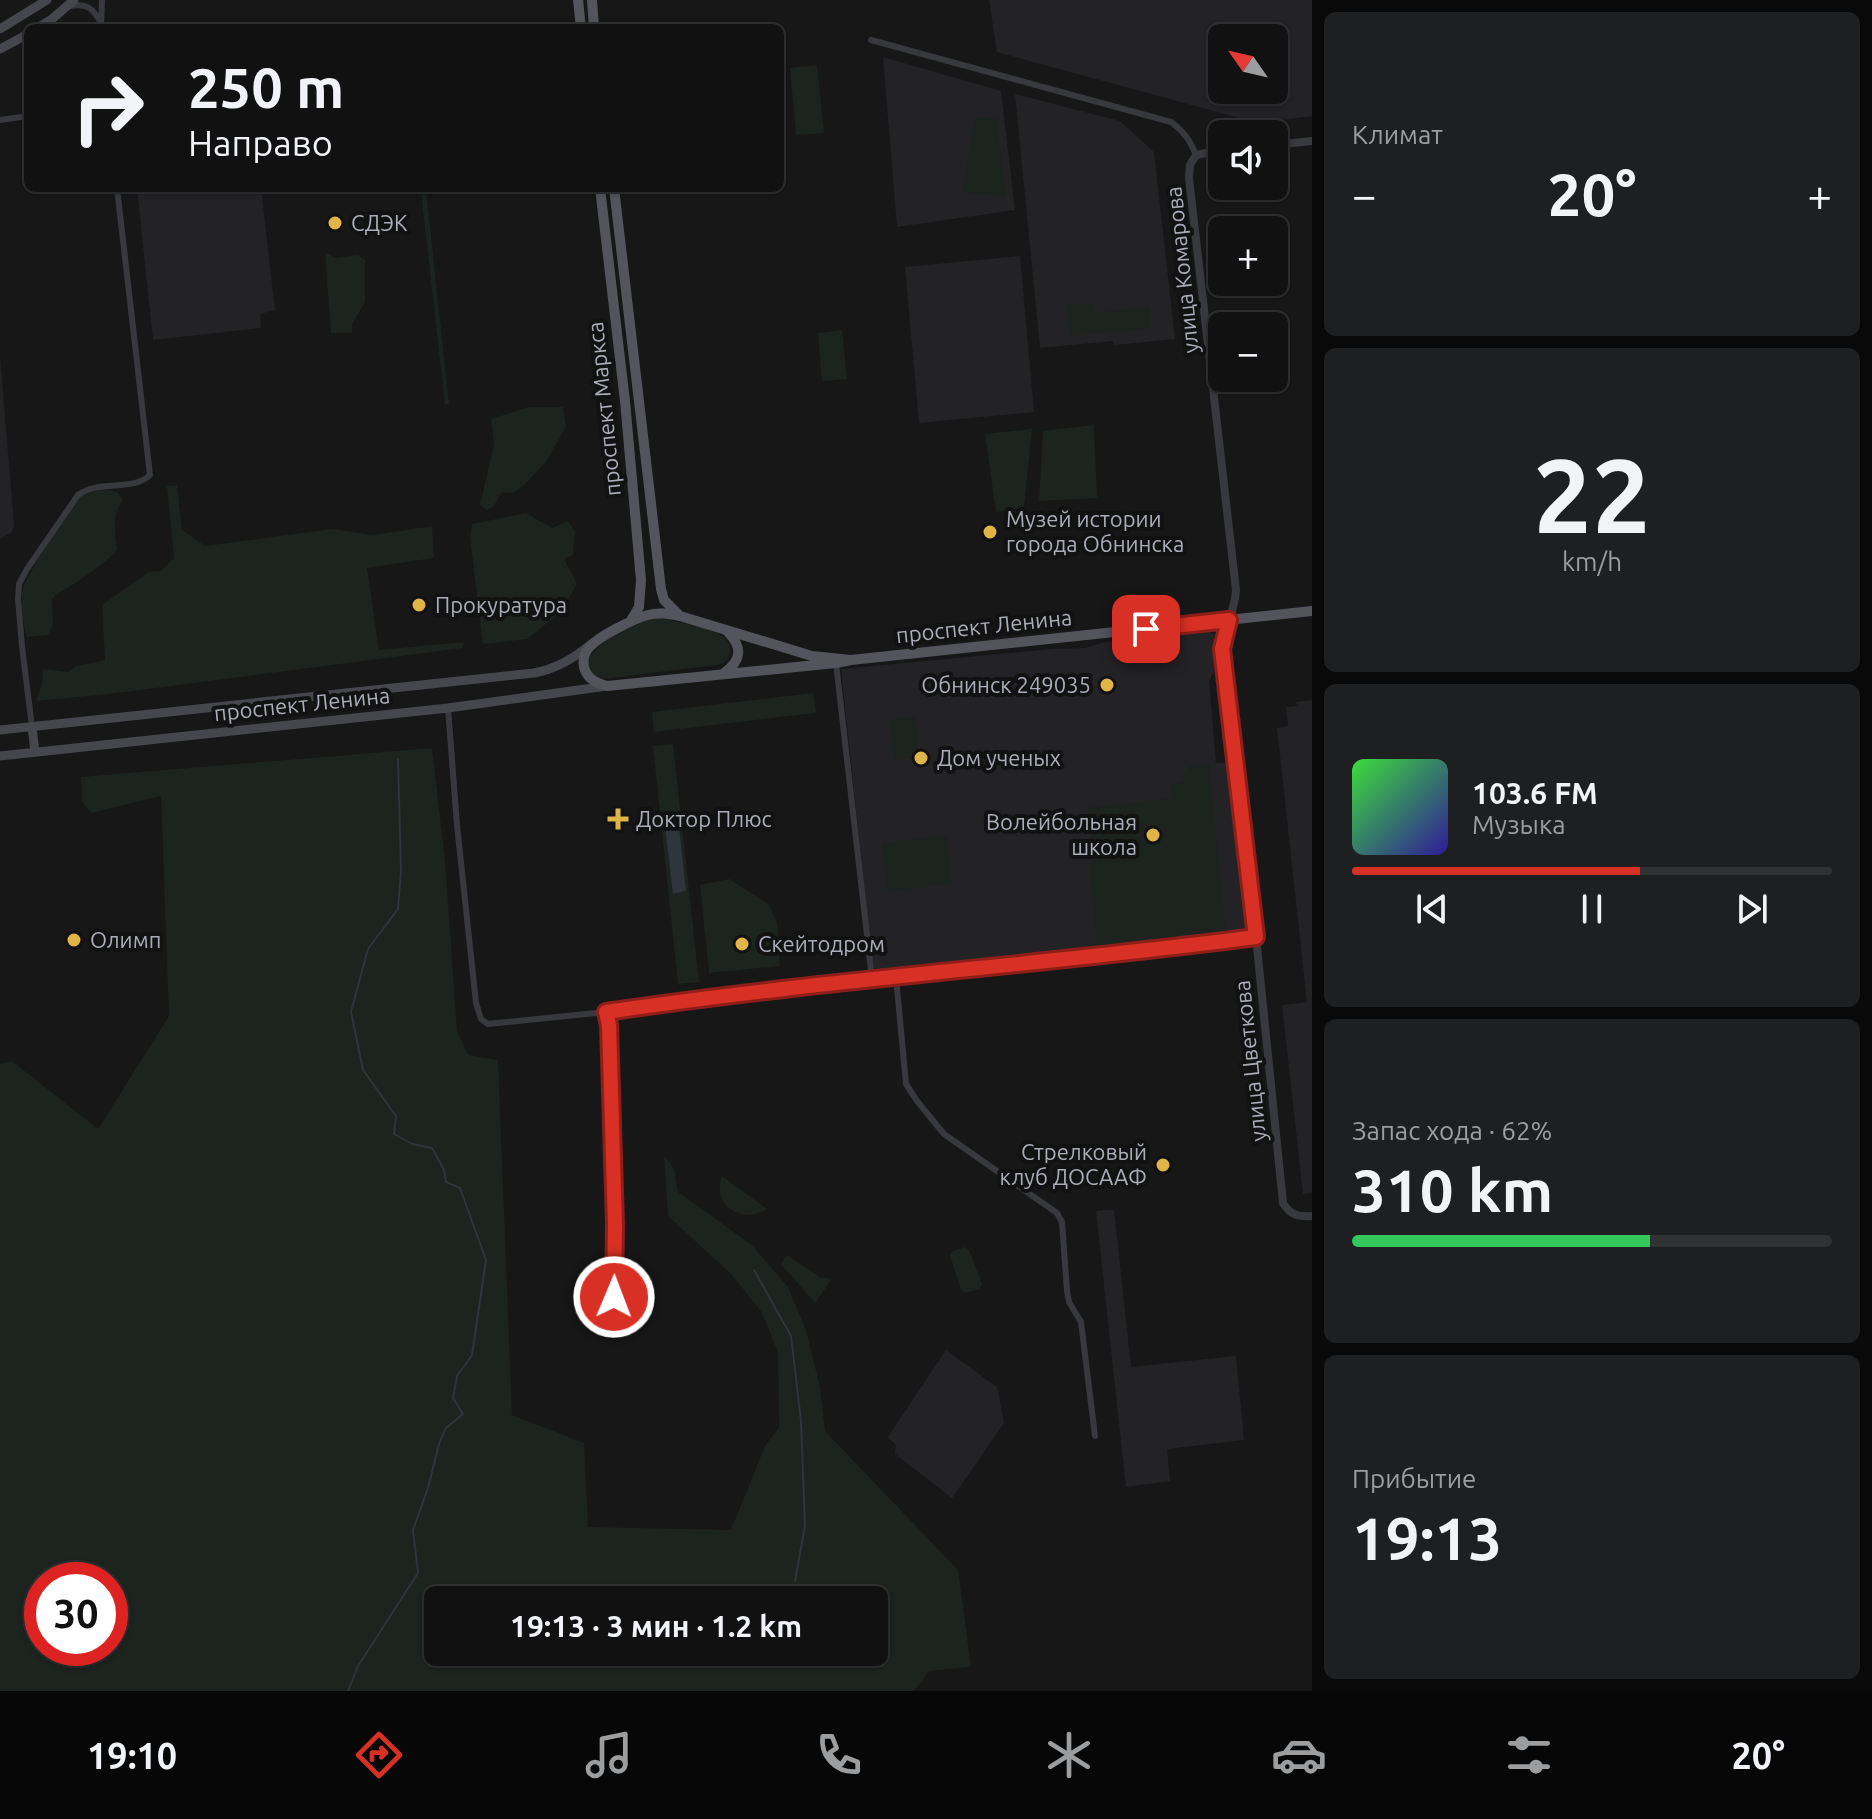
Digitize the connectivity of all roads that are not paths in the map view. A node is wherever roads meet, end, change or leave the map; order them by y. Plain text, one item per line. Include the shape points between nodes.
1 (47, 0) edge
2 (102, 0) edge
3 (578, 0) edge
4 (592, 0) edge
5 (70, 3) edge
6 (44, 24) edge
7 (100, 24) edge
8 (101, 24) edge
9 (581, 24) edge
10 (594, 24) edge
11 (0, 29) edge
12 (24, 36) edge
13 (871, 40) dead end
14 (0, 49) edge
15 (24, 117) edge
16 (0, 120) edge
17 (1312, 141) edge
18 (1288, 144) edge
19 (1208, 151) edge
20 (1196, 155) junction
21 (117, 192) edge
22 (600, 192) edge
23 (614, 192) edge
24 (660, 579) junction
25 (641, 580) junction
26 (1312, 611) edge
27 (680, 616) junction
28 (1229, 620) junction
29 (629, 623) junction
30 (722, 628) junction
31 (593, 642) junction
32 (851, 660) junction
33 (836, 663) junction
34 (723, 673) junction
35 (607, 686) junction
36 (448, 708) junction
37 (32, 727) junction
38 (0, 730) edge
39 (35, 752) junction
40 (0, 756) edge
41 (1256, 937) junction
42 (896, 977) junction
43 (872, 979) junction
44 (606, 1012) junction
45 (1312, 1216) edge
46 (614, 1297) dead end
47 (1095, 1436) dead end

1 - 11 main road
2 - 8 street
3 - 9 main road
4 - 10 main road
5 - 6 main road
5 - 7 street via 88,6
12 - 14 main road
13 - 20 street via 1171,122 1189,139
15 - 16 street
17 - 18 street
19 - 20 street
20 - 28 street, улица Комарова via 1189,178 1236,590
21 - 37 street via 150,475 143,482 86,489 78,495 19,584
22 - 25 main road, проспект Маркса
23 - 24 main road, проспект Маркса
24 - 25 main road
24 - 27 main road, проспект Маркса via 664,600
25 - 29 main road, проспект Маркса via 639,607
26 - 28 main road, проспект Ленина
27 - 29 main road, проспект Ленина via 651,614
27 - 30 main road, проспект Ленина
28 - 32 main road, проспект Ленина
28 - 41 street, улица Цветкова via 1222,649
29 - 31 main road, проспект Ленина
30 - 32 main road, проспект Ленина via 812,656
30 - 34 main road via 738,648 734,666
31 - 35 main road via 584,668 595,683
31 - 37 main road, проспект Ленина via 565,663 534,673
32 - 33 main road, проспект Ленина
33 - 34 main road, проспект Ленина
33 - 43 street
34 - 35 main road, проспект Ленина
35 - 36 main road, проспект Ленина
36 - 39 main road, проспект Ленина
36 - 44 street via 470,959 481,1019 488,1024
37 - 38 main road, проспект Ленина
37 - 39 main road
39 - 40 main road, проспект Ленина
41 - 42 street
41 - 45 street, улица Цветкова via 1283,1203 1289,1212
42 - 43 street
42 - 47 street via 906,1084 917,1101 944,1134 1057,1213 1062,1222 1067,1291 1081,1322
43 - 44 street
44 - 46 street

